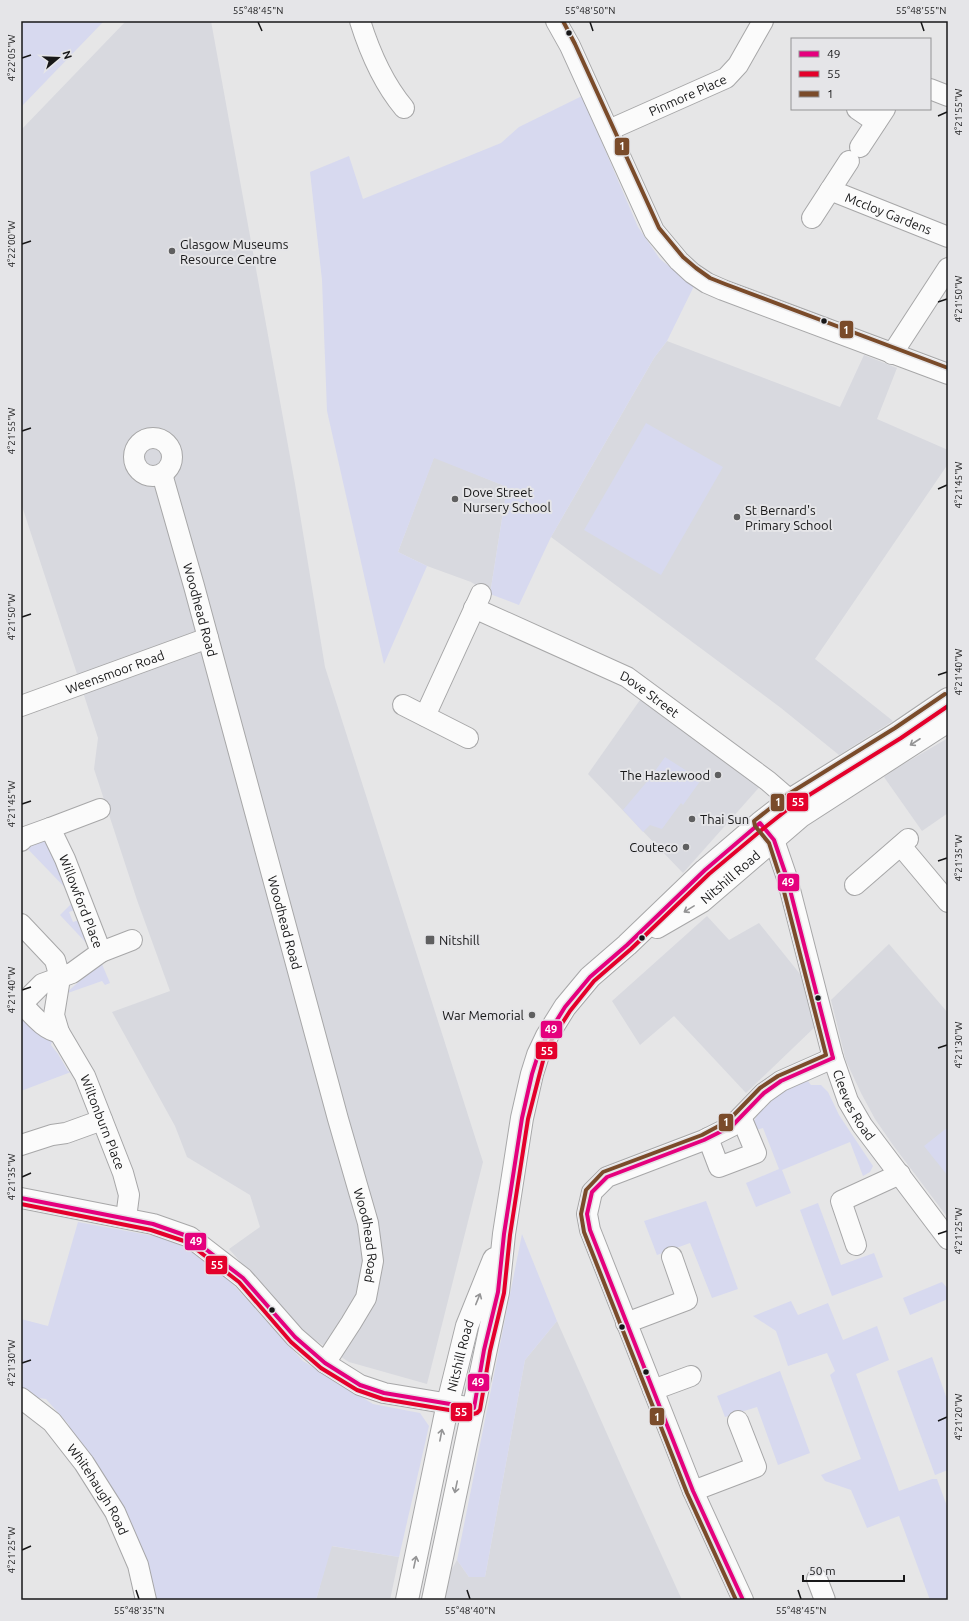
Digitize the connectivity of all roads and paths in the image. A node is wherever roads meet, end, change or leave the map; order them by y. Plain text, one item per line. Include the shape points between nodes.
1 (360, 21) edge
2 (556, 21) edge
3 (763, 21) edge
4 (931, 89) edge
5 (948, 96) edge
6 (404, 108) dead end
7 (860, 110) edge
8 (880, 116) edge
9 (609, 130) junction
10 (830, 190) junction
11 (812, 218) dead end
12 (948, 237) edge
13 (948, 268) edge
14 (892, 354) junction
15 (948, 374) edge
16 (162, 474) dead end
17 (208, 638) junction
18 (948, 699) edge
19 (22, 702) edge
20 (403, 705) dead end
21 (425, 716) junction
22 (948, 721) edge
23 (468, 738) dead end
24 (796, 808) junction
25 (100, 809) dead end
26 (760, 823) junction
27 (50, 828) junction
28 (774, 840) junction
29 (21, 841) edge
30 (855, 885) dead end
31 (948, 902) edge
32 (21, 924) edge
33 (132, 940) dead end
34 (627, 945) junction
35 (101, 952) junction
36 (60, 978) junction
37 (22, 1004) edge
38 (59, 1032) junction
39 (833, 1058) junction
40 (741, 1117) junction
41 (102, 1120) junction
42 (708, 1138) junction
43 (21, 1145) edge
44 (900, 1174) junction
45 (21, 1198) edge
46 (126, 1218) junction
47 (504, 1234) junction
48 (948, 1240) edge
49 (856, 1245) dead end
50 (672, 1257) dead end
51 (626, 1323) junction
52 (325, 1364) junction
53 (691, 1376) dead end
54 (653, 1390) junction
55 (21, 1398) edge
56 (448, 1403) junction
57 (474, 1408) junction
58 (738, 1421) dead end
59 (693, 1491) junction
60 (817, 1579) dead end
61 (146, 1600) edge
62 (407, 1600) edge
63 (433, 1600) edge
64 (743, 1600) edge
65 (825, 1600) edge

1 - 6 street via 369,48 392,94
2 - 9 street
3 - 9 street, Pinmore Place via 738,65 726,78
4 - 5 street
7 - 8 street
8 - 10 street
9 - 14 street via 654,231 692,273 724,290
10 - 11 street
10 - 12 street, Mccloy Gardens
13 - 14 street
14 - 15 street
16 - 17 street, Woodhead Road
17 - 19 street, Weensmoor Road
17 - 52 street, Woodhead Road via 368,1223 373,1261 366,1298
18 - 24 main road, Nitshill Road
20 - 21 street
21 - 23 street
21 - 24 street, Dove Street via 478,601 627,677 765,778
22 -> 24 main road, Nitshill Road
24 - 26 main road, Nitshill Road
24 - 28 main road, Nitshill Road
25 - 27 street
26 - 28 street, Cleeves Road
26 - 34 main road, Nitshill Road via 688,885
27 - 29 street via 25,837
27 - 35 street, Willowford Place via 65,859
28 -> 34 main road, Nitshill Road via 702,901
28 - 39 street, Cleeves Road via 787,878
30 - 31 street via 904,842
32 - 36 street via 56,960
33 - 35 street
34 - 47 main road, Nitshill Road via 590,977 565,1007 538,1055 522,1118
35 - 36 street, Willowford Place via 72,973
36 - 37 street, Willowford Place via 42,984
36 - 38 street, Wiltonburn Place via 54,1016
37 - 38 street via 51,1030
38 - 41 street, Wiltonburn Place via 84,1076
39 - 40 street via 781,1080 764,1093
39 - 44 street, Cleeves Road via 848,1101 862,1125
40 - 42 street via 732,1126
40 - 42 street via 756,1153 719,1167
41 - 43 street
41 - 46 street, Wiltonburn Place via 129,1195
42 - 51 street via 607,1177 592,1192 588,1214 590,1230
44 - 48 street, Cleeves Road
44 - 49 street via 841,1201
45 - 46 street
46 - 52 street via 190,1236 243,1278 295,1337
56 -> 47 main road, Nitshill Road via 467,1326
47 - 57 main road, Nitshill Road via 498,1292
50 - 51 street via 687,1300
51 - 54 street
52 - 56 street via 360,1385 384,1394
53 - 54 street
54 - 59 street
55 - 61 street, Whitehaugh Road via 52,1422 84,1462 115,1512 138,1565
56 - 57 street
62 -> 56 main road, Nitshill Road
57 -> 63 main road, Nitshill Road
58 - 59 street via 756,1467
59 - 64 street
60 - 65 street

